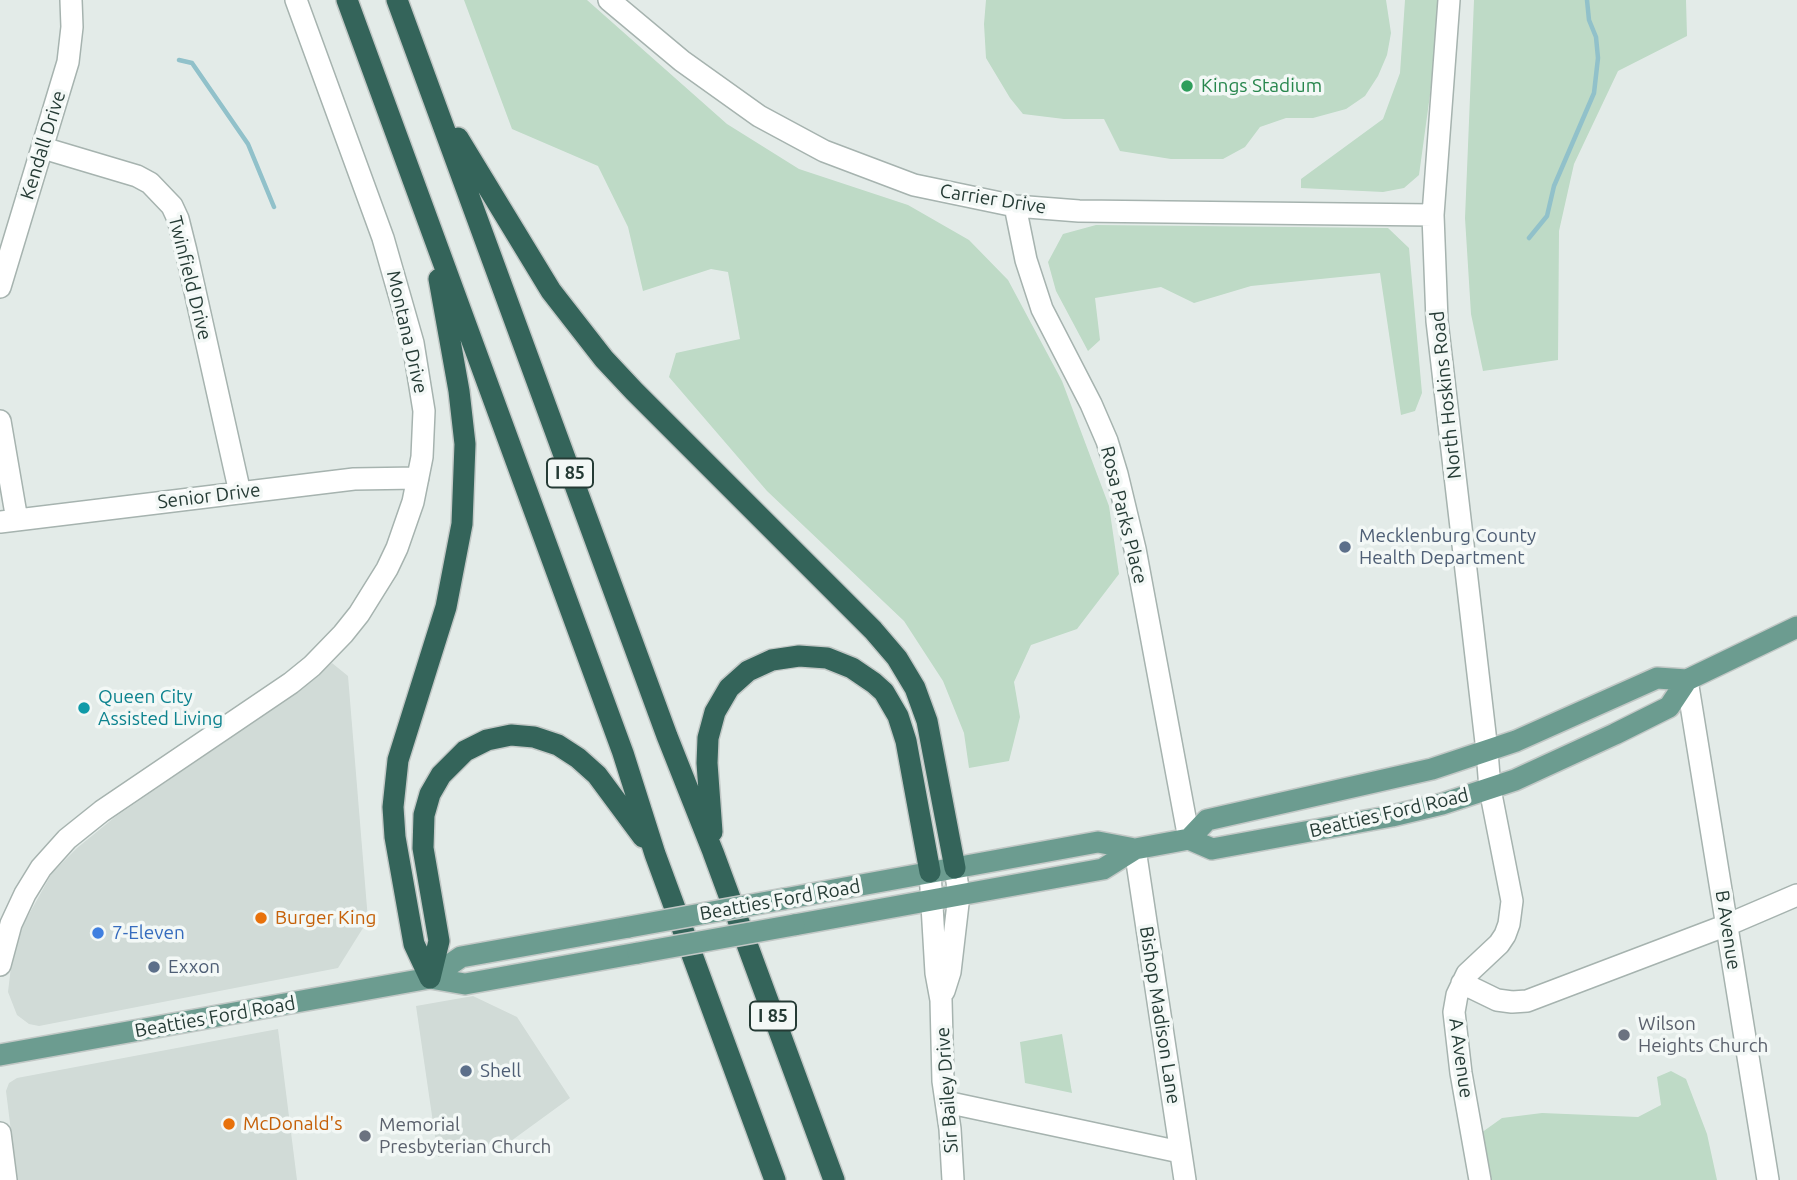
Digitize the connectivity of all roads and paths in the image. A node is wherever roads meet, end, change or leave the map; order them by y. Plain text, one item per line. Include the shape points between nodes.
1 (71, 0) edge
2 (296, 0) edge
3 (347, 0) edge
4 (397, 0) edge
5 (609, 0) edge
6 (1449, 0) edge
7 (431, 92) junction
8 (43, 148) junction
9 (1015, 206) junction
10 (1433, 215) junction
11 (429, 225) junction
12 (0, 287) edge
13 (0, 421) edge
14 (418, 478) junction
15 (240, 493) junction
16 (8, 521) edge
17 (1797, 627) edge
18 (1687, 680) junction
19 (1487, 751) junction
20 (1490, 789) junction
21 (1189, 839) junction
22 (1135, 849) junction
23 (713, 852) junction
24 (655, 854) junction
25 (955, 868) junction
26 (930, 872) junction
27 (959, 895) junction
28 (1797, 895) edge
29 (933, 899) junction
30 (1727, 925) junction
31 (0, 965) edge
32 (430, 978) junction
33 (1462, 982) junction
34 (942, 1000) junction
35 (0, 1055) edge
36 (946, 1102) junction
37 (0, 1133) edge
38 (1181, 1152) junction
39 (6, 1180) edge
40 (775, 1180) edge
41 (834, 1180) edge
42 (953, 1180) edge
43 (1185, 1180) edge
44 (1480, 1180) edge
45 (1768, 1180) edge

1 - 8 street, Kendall Drive via 68,62
2 - 14 street, Montana Drive via 370,200 407,317 423,400
3 - 11 highway, I 85
4 - 7 highway, I 85
5 - 9 street, Carrier Drive via 724,92 792,135 893,178
6 - 10 street, North Hoskins Road
7 - 23 highway, I 85
7 - 25 highway via 529,257 604,359 897,658 927,721
8 - 12 street, Kendall Drive
8 - 15 street, Twinfield Drive via 137,176 172,206
9 - 10 street, Carrier Drive via 1079,211
9 - 21 street, Rosa Parks Place via 1042,309 1091,404 1117,474
10 - 19 street, North Hoskins Road via 1441,362
11 - 24 highway, I 85
11 - 32 highway via 462,416 465,497 453,579 398,760 393,807 414,944
13 - 16 street
14 - 15 street, Senior Drive via 373,477
14 - 31 street, Montana Drive via 397,548 343,634 291,683 67,839 41,867 22,901
15 - 16 street, Senior Drive
17 - 18 main road, Beatties Ford Road
18 - 19 main road, Beatties Ford Road via 1657,678
18 - 20 main road, Beatties Ford Road via 1669,707
18 - 30 street, B Avenue
19 - 20 street, North Hoskins Road
19 - 21 main road, Beatties Ford Road via 1409,775 1207,820
20 - 21 main road, Beatties Ford Road via 1392,816 1212,849
20 - 33 street, A Avenue via 1511,913 1499,944
21 - 22 main road, Beatties Ford Road
22 - 25 main road, Beatties Ford Road via 1098,842
22 - 27 main road, Beatties Ford Road via 1103,869
22 - 38 street, Bishop Madison Lane
23 - 26 highway via 706,751 721,700 738,679 760,664 785,657 814,657 840,662 863,675 884,692 898,716
23 - 41 highway, I 85
24 - 32 highway via 605,785 569,751 523,735 499,737 476,746 456,758 441,775 424,815 423,848 439,941
24 - 40 highway, I 85
25 - 26 main road, Beatties Ford Road
25 - 27 street, Sir Bailey Drive
26 - 29 street, Sir Bailey Drive
26 - 32 main road, Beatties Ford Road, bridge via 461,957
27 - 29 main road, Beatties Ford Road
27 - 34 street, Sir Bailey Drive
28 - 30 street
29 - 32 main road, Beatties Ford Road, bridge via 465,984
29 - 34 street, Sir Bailey Drive via 936,973
30 - 33 street via 1527,1001 1497,1000
30 - 45 street, B Avenue
32 - 35 main road, Beatties Ford Road
33 - 44 street, A Avenue via 1454,1020
34 - 36 street, Sir Bailey Drive
36 - 38 street
36 - 42 street, Sir Bailey Drive
37 - 39 street
38 - 43 street, Bishop Madison Lane

